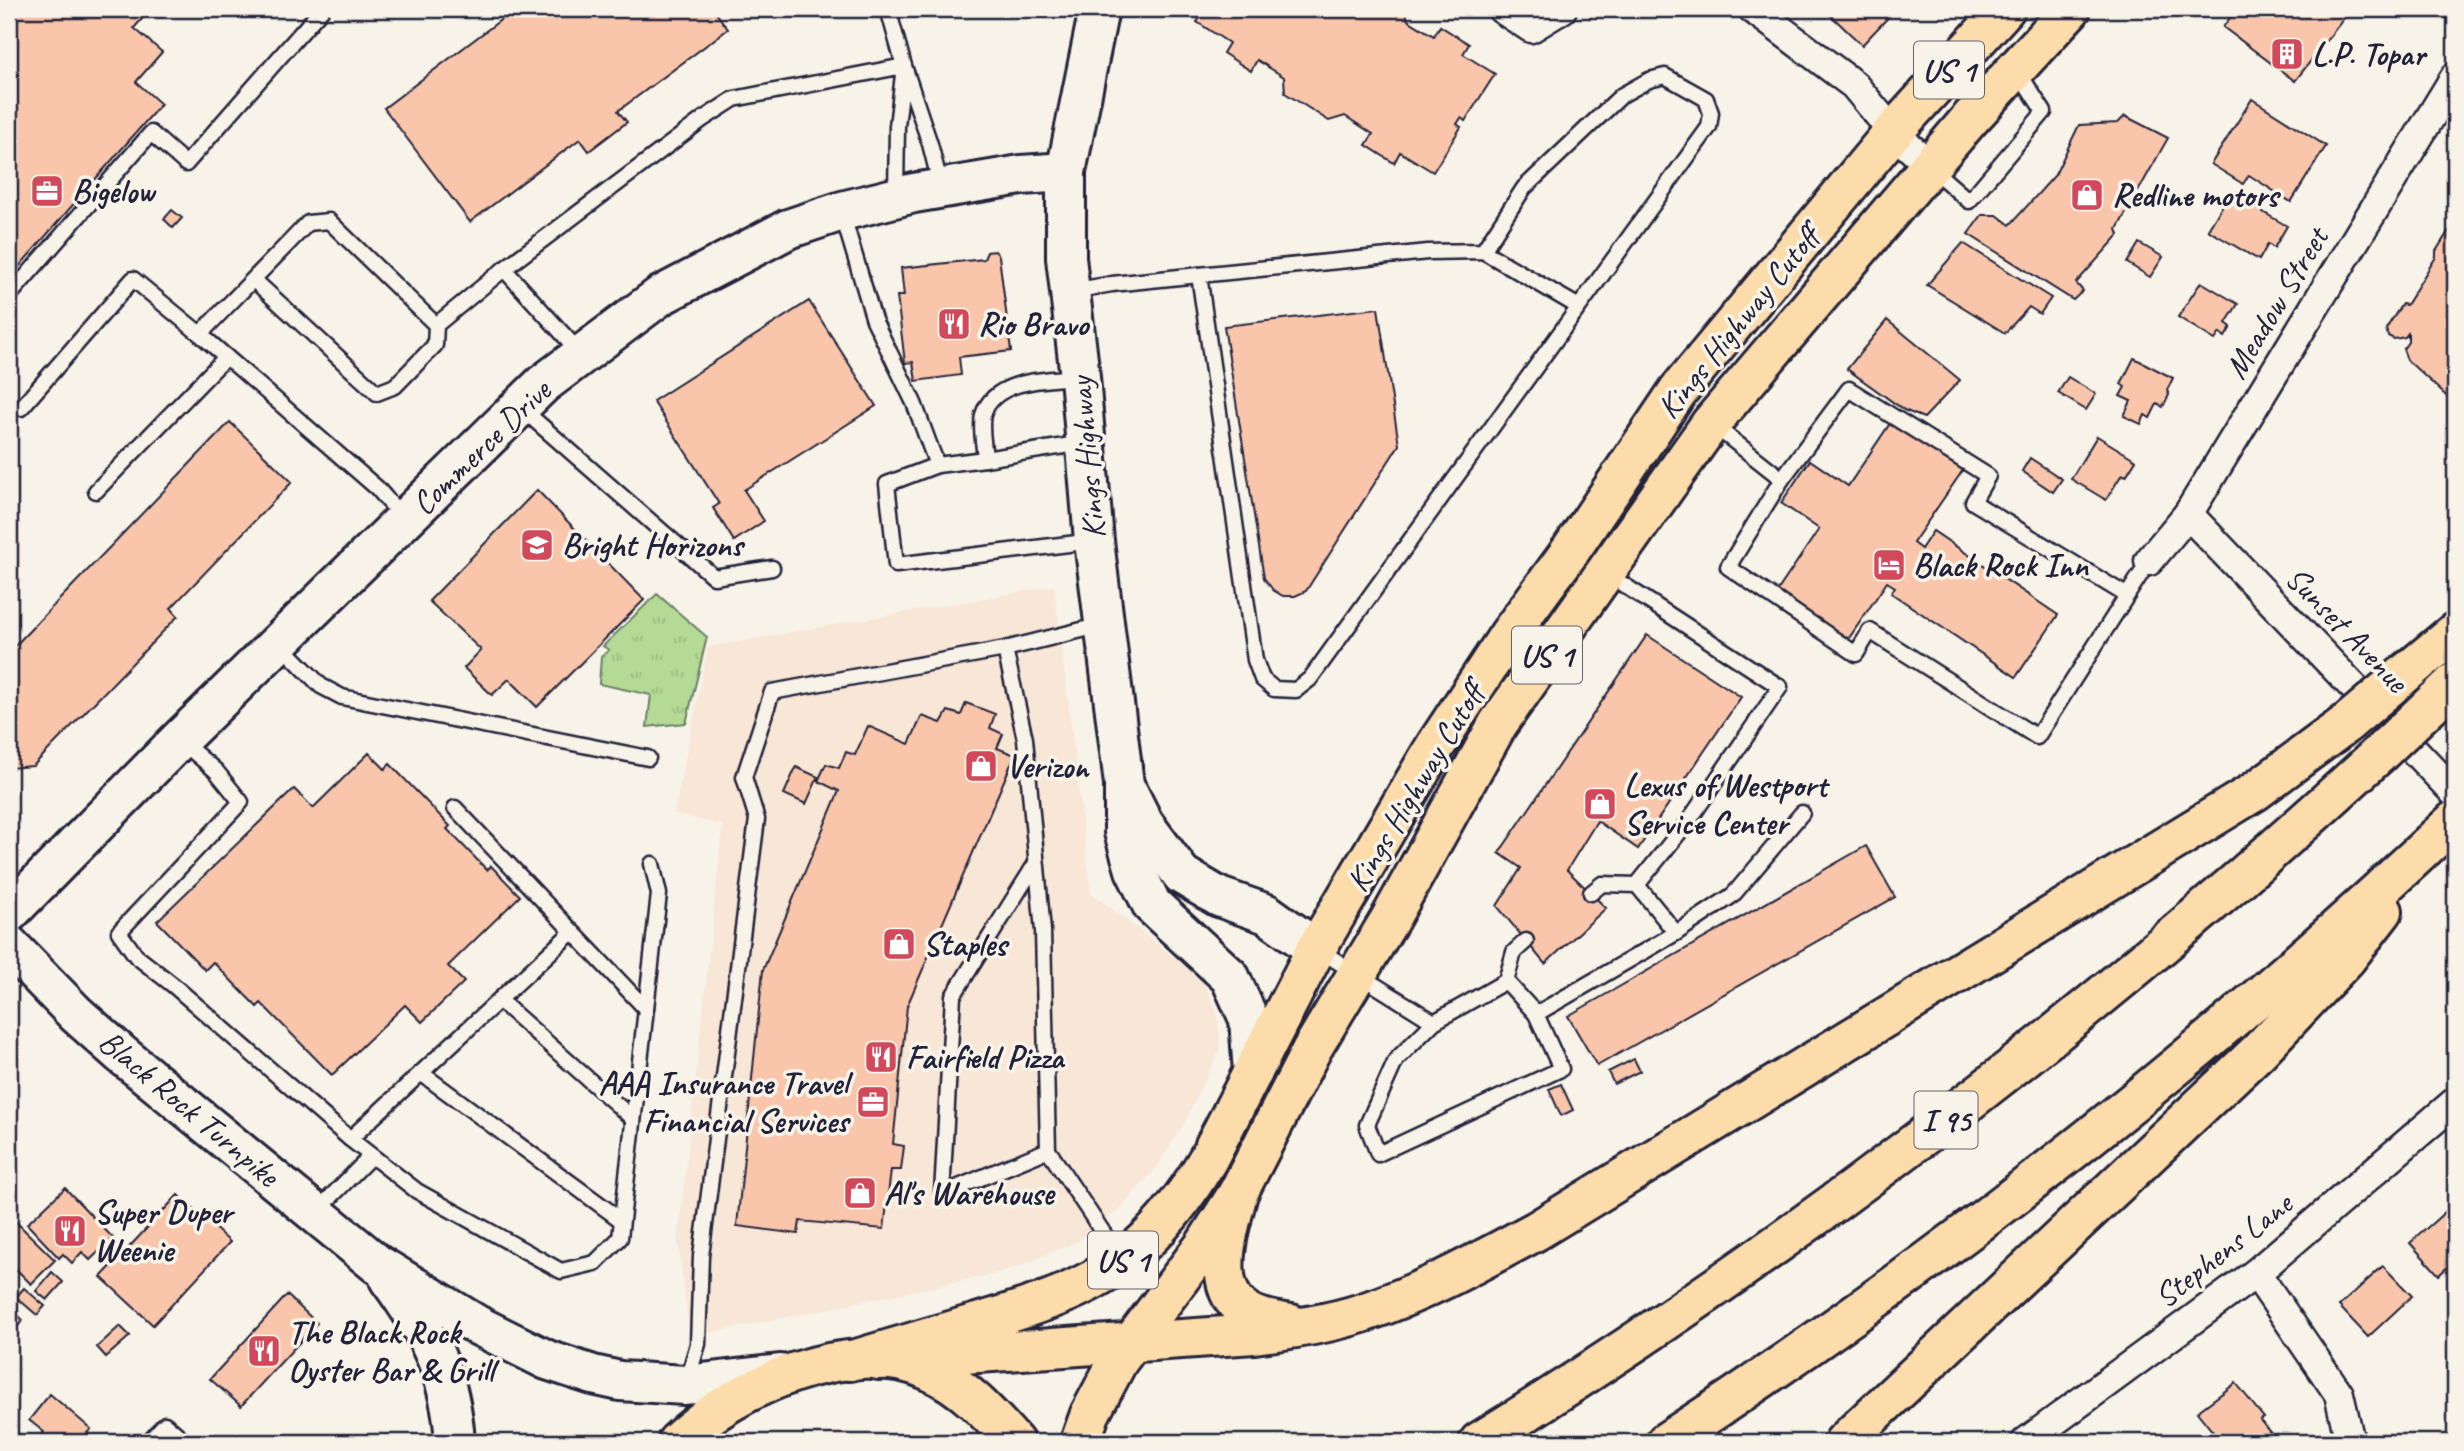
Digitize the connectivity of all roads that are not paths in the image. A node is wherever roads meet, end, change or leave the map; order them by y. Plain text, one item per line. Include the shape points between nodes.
1 (322, 9) edge
2 (888, 9) edge
3 (1099, 9) edge
4 (1502, 9) edge
5 (1562, 9) edge
6 (1753, 9) edge
7 (2005, 9) edge
8 (2071, 9) edge
9 (904, 66) junction
10 (2016, 69) junction
11 (2455, 77) edge
12 (1893, 132) junction
13 (1930, 166) junction
14 (1066, 172) junction
15 (941, 189) junction
16 (896, 197) junction
17 (842, 211) junction
18 (1483, 251) junction
19 (504, 269) junction
20 (1199, 275) junction
21 (254, 279) junction
22 (1070, 291) junction
23 (9, 296) edge
24 (1579, 307) junction
25 (436, 325) junction
26 (200, 334) junction
27 (582, 355) junction
28 (226, 357) junction
29 (1080, 377) junction
30 (519, 407) junction
31 (21, 408) dead end
32 (1711, 423) junction
33 (1086, 443) junction
34 (985, 458) junction
35 (937, 465) junction
36 (1782, 479) junction
37 (96, 491) dead end
38 (2188, 514) junction
39 (405, 520) junction
40 (1094, 541) junction
41 (1571, 550) junction
42 (2149, 561) joint
43 (772, 568) dead end
44 (1605, 573) junction
45 (2126, 595) junction
46 (1104, 624) junction
47 (2455, 632) edge
48 (279, 643) junction
49 (1005, 649) junction
50 (2445, 691) edge
51 (180, 740) junction
52 (648, 758) dead end
53 (1124, 784) junction
54 (455, 808) dead end
55 (1802, 813) dead end
56 (2453, 813) edge
57 (1036, 863) junction
58 (652, 864) dead end
59 (1637, 885) junction
60 (1591, 893) dead end
61 (9, 913) edge
62 (572, 932) junction
63 (1676, 933) junction
64 (1526, 941) dead end
65 (9, 945) edge
66 (1316, 949) junction
67 (1357, 974) junction
68 (1506, 981) junction
69 (499, 1000) junction
70 (646, 1009) junction
71 (1536, 1014) junction
72 (1434, 1022) junction
73 (1253, 1072) junction
74 (421, 1073) junction
75 (2455, 1102) edge
76 (633, 1119) junction
77 (350, 1139) junction
78 (1048, 1150) junction
79 (372, 1156) junction
80 (1238, 1193) junction
81 (316, 1213) junction
82 (621, 1220) junction
83 (1122, 1261) junction
84 (377, 1264) junction
85 (2256, 1273) junction
86 (1311, 1326) junction
87 (1130, 1343) junction
88 (864, 1360) junction
89 (796, 1372) junction
90 (685, 1385) junction
91 (148, 1442) edge
92 (186, 1442) edge
93 (455, 1442) edge
94 (677, 1442) edge
95 (1014, 1442) edge
96 (1080, 1442) edge
97 (1479, 1442) edge
98 (1666, 1442) edge
99 (1844, 1442) edge
100 (2026, 1442) edge
101 (2350, 1442) edge

1 - 23 lane via 186,164 151,133
2 - 9 lane
3 - 14 main road, Kings Highway
4 - 5 street via 1531,28
6 - 12 street via 1854,85
7 - 12 main road, Kings Highway Cutoff / US 1
8 - 10 main road, Kings Highway Cutoff / US 1
9 - 15 lane
9 - 16 lane
9 - 19 lane via 734,99
10 - 13 main road, Kings Highway Cutoff / US 1
10 - 13 lane via 2045,112 1969,201
11 - 38 street, Meadow Street
12 - 13 street
12 - 41 main road, Kings Highway Cutoff / US 1 via 1678,391
13 - 32 main road, Kings Highway Cutoff / US 1
14 - 15 main road, Commerce Drive
14 - 22 main road, Kings Highway
15 - 16 main road, Commerce Drive
16 - 17 main road, Commerce Drive
17 - 27 main road, Commerce Drive via 788,229 660,296
17 - 35 lane via 874,320 914,403
18 - 20 lane via 1428,252
18 - 24 lane
18 - 24 lane via 1524,188 1622,96 1665,76 1706,99 1710,127
19 - 25 lane
19 - 27 lane
20 - 22 lane
20 - 24 lane via 1255,660 1262,679 1274,689 1296,690 1310,679
21 - 25 lane via 308,223 329,221
21 - 25 lane via 377,393 395,386 435,345
21 - 26 lane
22 - 29 main road, Kings Highway
26 - 28 lane
26 - 31 lane via 133,278
27 - 30 main road, Commerce Drive
28 - 37 lane
28 - 39 lane via 377,488
29 - 33 main road, Kings Highway
29 - 34 lane via 1013,386 998,394 982,418
30 - 39 main road, Commerce Drive
30 - 43 lane via 714,577
32 - 36 lane
32 - 44 main road, Kings Highway Cutoff / US 1
33 - 34 lane
33 - 40 main road, Kings Highway
34 - 35 lane
35 - 40 lane via 887,484 896,565
36 - 45 lane via 1849,389 1988,476 1973,502
36 - 45 lane via 1728,566 1856,654 1870,631 2037,737
38 - 42 street, Meadow Street
38 - 56 street, Sunset Avenue
39 - 48 main road, Commerce Drive
40 - 46 main road, Kings Highway
41 - 44 main road
41 - 66 main road, Kings Highway Cutoff / US 1 via 1436,745
42 - 45 lane
44 - 59 lane via 1780,687 1690,819
44 - 67 main road, Kings Highway Cutoff / US 1 via 1498,724
46 - 49 lane
46 - 53 main road, Kings Highway
47 - 86 main road, bridge via 2347,723 2243,799 1535,1231 1405,1297
48 - 51 main road, Commerce Drive
48 - 52 lane via 321,686 342,697
49 - 57 lane via 1025,739
49 - 90 lane via 772,692 744,777 757,819 701,1256 698,1344
50 - 97 main road, I 95, bridge via 2191,922 1927,1135 1724,1282
51 - 61 main road, Commerce Drive
51 - 77 lane via 216,771 241,802 119,932 136,956
53 - 66 main road, Kings Highway via 1144,824 1182,875 1219,897 1267,914
53 - 73 main road, Kings Highway via 1124,832 1135,870 1152,905 1230,976 1249,1019
54 - 62 lane
55 - 63 lane via 1733,895
56 - 98 main road via 2348,919 2073,1149 1881,1293
56 - 99 main road via 2346,959 2259,1051
57 - 78 lane via 1043,931
57 - 78 lane via 953,996 942,1194
58 - 70 lane via 659,894
59 - 60 lane via 1602,884
59 - 63 lane
62 - 69 lane
62 - 70 lane
63 - 71 lane
64 - 68 lane via 1514,952
65 - 81 main road, Black Rock Turnpike via 121,1054
66 - 67 lane
66 - 73 main road, Kings Highway Cutoff / US 1
67 - 72 lane
67 - 80 main road, Kings Highway Cutoff / US 1 via 1312,1049
68 - 71 lane
68 - 72 lane
69 - 74 lane
69 - 76 lane
70 - 76 lane
71 - 72 lane via 1561,1069 1378,1154 1367,1125 1396,1060
73 - 83 main road, Kings Highway Cutoff / US 1 via 1189,1191
74 - 77 lane
74 - 82 lane
75 - 85 street, Stephens Lane
76 - 82 lane
77 - 79 lane
78 - 83 lane
79 - 81 lane
79 - 82 lane via 417,1191 561,1271 595,1263 620,1238
80 - 86 main road via 1224,1257 1231,1293 1252,1315
80 - 87 main road, Kings Highway Cutoff / US 1
81 - 84 main road, Black Rock Turnpike
83 - 88 main road, Kings Highway Cutoff / US 1 via 1022,1310
84 - 90 main road, Black Rock Turnpike via 477,1325 547,1360 620,1381
84 - 93 main road, Black Rock Turnpike via 431,1343 450,1397
85 - 100 street, Stephens Lane
85 - 101 street via 2339,1394
86 - 87 main road
87 - 88 main road
87 - 96 main road, Kings Highway Cutoff / US 1 via 1102,1388
88 - 89 main road, US 1
88 - 95 main road, US 1 via 904,1362 953,1383 977,1401
89 - 90 main road, Black Rock Turnpike
89 - 94 main road, US 1 via 739,1395
91 - 92 lane via 165,1424

